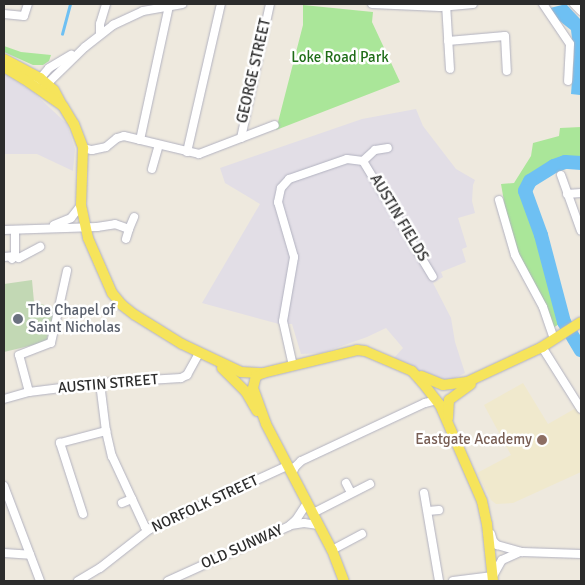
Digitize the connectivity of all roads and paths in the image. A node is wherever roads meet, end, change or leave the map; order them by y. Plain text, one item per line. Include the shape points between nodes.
1 (28, 4) edge
2 (106, 4) edge
3 (182, 4) edge
4 (222, 4) edge
5 (270, 4) edge
6 (372, 4) edge
7 (473, 4) edge
8 (543, 4) edge
9 (574, 4) edge
10 (446, 5) edge
11 (155, 6) edge
12 (169, 6) junction
13 (581, 11) edge
14 (4, 14) edge
15 (24, 16) junction
16 (29, 25) dead end
17 (100, 34) junction
18 (448, 41) junction
19 (4, 59) edge
20 (4, 67) edge
21 (450, 69) dead end
22 (507, 71) dead end
23 (568, 81) dead end
24 (40, 84) junction
25 (275, 125) dead end
26 (241, 138) junction
27 (140, 140) junction
28 (159, 145) junction
29 (83, 148) junction
30 (388, 148) dead end
31 (187, 152) junction
32 (363, 161) junction
33 (152, 169) dead end
34 (561, 175) dead end
35 (581, 193) edge
36 (567, 194) junction
37 (500, 200) dead end
38 (81, 205) junction
39 (134, 216) dead end
40 (85, 227) junction
41 (45, 228) junction
42 (129, 229) junction
43 (4, 230) edge
44 (15, 231) junction
45 (581, 231) edge
46 (126, 239) dead end
47 (40, 247) dead end
48 (10, 257) edge
49 (67, 271) dead end
50 (433, 277) dead end
51 (580, 325) edge
52 (554, 339) junction
53 (542, 346) junction
54 (200, 354) junction
55 (211, 360) junction
56 (293, 366) junction
57 (412, 371) junction
58 (263, 373) junction
59 (486, 374) junction
60 (100, 383) junction
61 (29, 392) junction
62 (4, 399) edge
63 (438, 400) junction
64 (581, 409) edge
65 (266, 424) junction
66 (449, 428) junction
67 (106, 431) junction
68 (290, 470) junction
69 (346, 483) dead end
70 (370, 484) dead end
71 (4, 486) edge
72 (351, 493) junction
73 (424, 493) dead end
74 (132, 499) junction
75 (122, 503) dead end
76 (307, 503) junction
77 (439, 510) dead end
78 (428, 512) junction
79 (313, 513) junction
80 (83, 514) dead end
81 (487, 524) junction
82 (319, 525) junction
83 (289, 526) junction
84 (150, 529) junction
85 (362, 534) dead end
86 (332, 550) junction
87 (522, 552) junction
88 (4, 553) edge
89 (581, 554) edge
90 (30, 555) junction
91 (493, 579) edge
92 (40, 581) edge
93 (78, 581) edge
94 (168, 581) edge
95 (344, 581) edge
96 (439, 581) edge
97 (453, 581) edge

1 - 15 street
2 - 17 street
3 - 12 street
4 - 31 street
5 - 26 street, GEORGE STREET
6 - 10 street
7 - 10 street
8 - 23 street via 570,44
9 - 13 street
10 - 18 street
11 - 12 street
11 - 17 street via 127,17
12 - 27 street
14 - 15 street
15 - 16 street
17 - 24 street via 49,68
18 - 21 street
18 - 22 street via 505,36
19 - 24 main road
20 - 24 main road
24 - 29 main road via 63,106
25 - 26 street
26 - 31 street via 199,154
27 - 28 street
27 - 29 street via 121,136 106,147
28 - 31 street
28 - 33 street
29 - 38 main road
30 - 32 street, AUSTIN FIELDS via 375,150
32 - 50 street, AUSTIN FIELDS
32 - 56 street, AUSTIN FIELDS via 347,159 295,176 283,183 278,193 294,256 283,321
34 - 36 street
35 - 36 street
36 - 45 street
37 - 52 street via 516,255 543,307
38 - 40 main road
38 - 41 street via 68,220
39 - 42 street
40 - 41 street
40 - 42 street via 118,224
40 - 54 main road via 104,277 122,306
41 - 44 street
42 - 46 street
43 - 44 street
44 - 48 street
47 - 48 street via 26,256
49 - 61 street via 51,343 19,355
51 - 52 main road
52 - 53 main road
53 - 59 main road
53 - 64 street
54 - 55 main road
54 - 60 street, AUSTIN STREET via 182,378
55 - 58 main road via 241,372
55 - 65 main road via 241,386
56 - 57 main road via 357,350
56 - 58 main road
57 - 59 main road via 443,385 459,384
57 - 63 main road
58 - 65 main road via 256,376 253,388
59 - 66 main road via 449,400
60 - 61 street, AUSTIN STREET
60 - 67 street
61 - 62 street, AUSTIN STREET
63 - 66 main road
63 - 68 street, NORFOLK STREET via 425,403 301,461
65 - 68 main road
66 - 81 main road via 482,501
67 - 74 street via 112,456
67 - 80 street via 60,443
68 - 76 main road
68 - 84 street, NORFOLK STREET via 181,513
69 - 72 street
70 - 72 street
71 - 90 street
72 - 79 street
73 - 78 street
74 - 75 street
74 - 84 street via 145,527
76 - 79 main road
76 - 83 street, OLD SUNWAY
77 - 78 street
78 - 96 street
79 - 82 main road
81 - 87 street via 493,541
81 - 91 main road
82 - 83 street, OLD SUNWAY
82 - 86 main road
83 - 94 street, OLD SUNWAY
84 - 93 street, NORFOLK STREET
85 - 86 street
86 - 95 main road
87 - 89 street
87 - 91 street via 502,560
88 - 90 street
90 - 92 street
91 - 97 street

